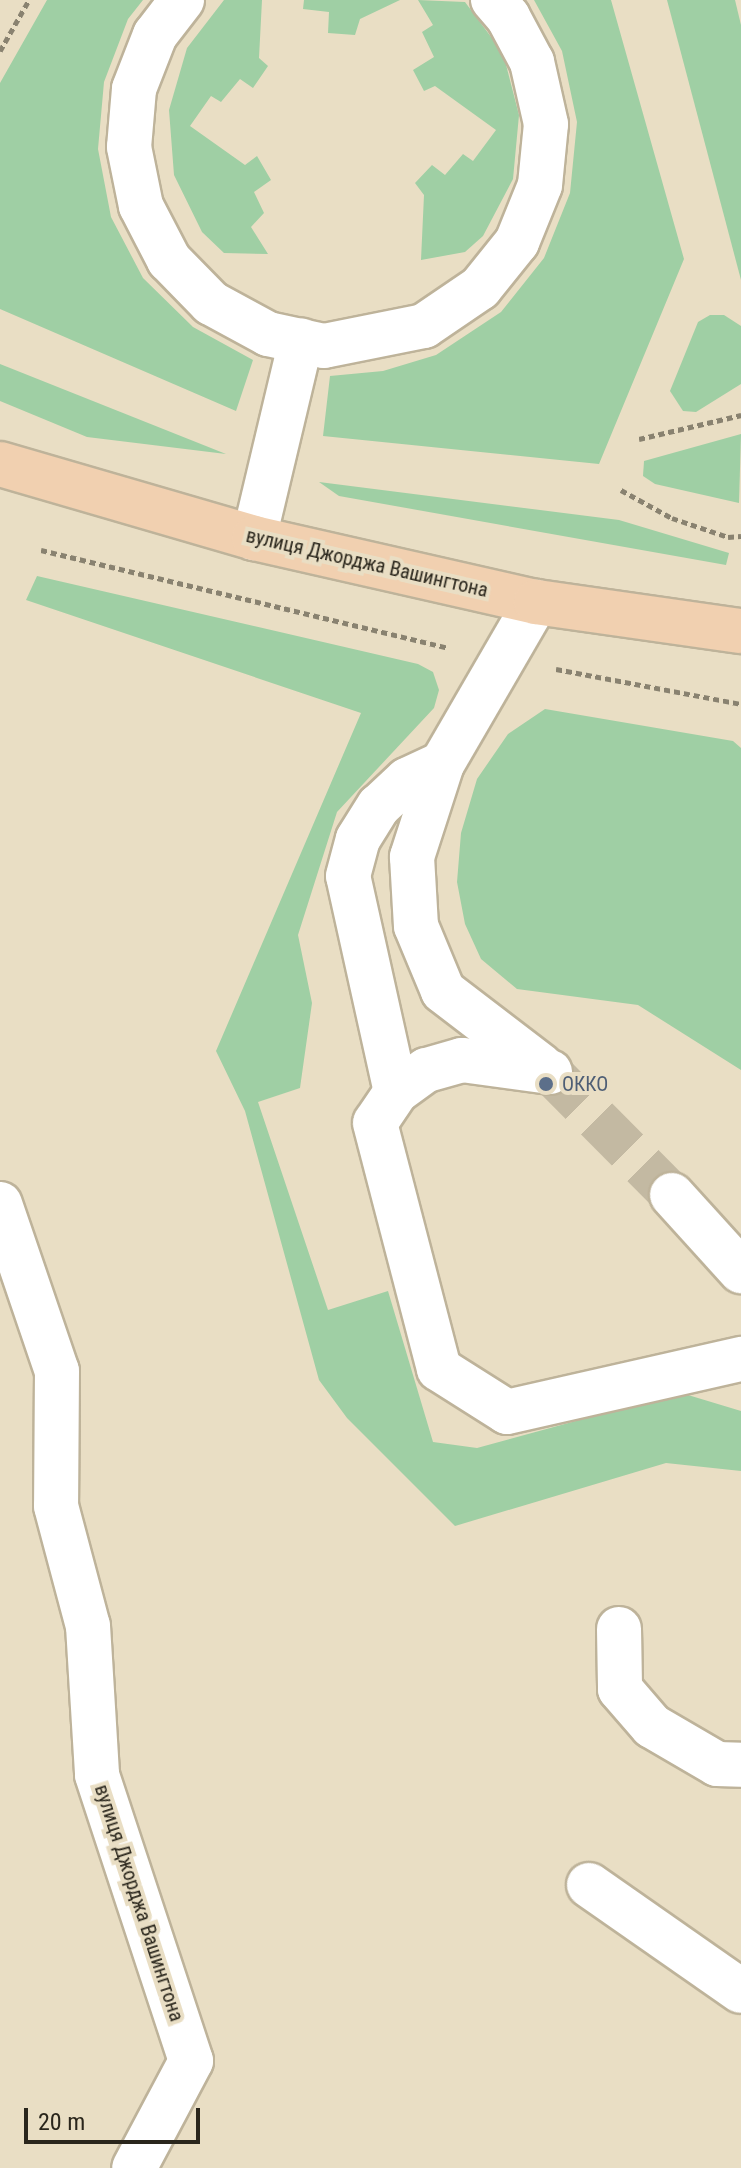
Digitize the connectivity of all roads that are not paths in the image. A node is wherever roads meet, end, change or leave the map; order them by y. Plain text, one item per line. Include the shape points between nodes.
1 (182, 0) edge
2 (493, 0) edge
3 (301, 341) junction
4 (0, 464) edge
5 (254, 538) junction
6 (536, 602) junction
7 (741, 631) edge
8 (442, 764) junction
9 (396, 1092) junction
10 (672, 1195) tunnel mouth
11 (0, 1204) edge
12 (741, 1271) edge
13 (741, 1359) edge
14 (619, 1629) dead end
15 (741, 1765) edge
16 (589, 1885) dead end
17 (741, 1991) edge
18 (134, 2168) edge

1 - 3 lane via 155,35 134,89 129,147 141,206 169,260 211,303 268,334
2 - 3 lane via 532,62 546,124 540,185 517,242 480,288 424,326 324,346
3 - 5 lane
4 - 5 main road, вулиця Джорджа Вашингтона
5 - 6 main road, вулиця Джорджа Вашингтона
6 - 7 main road, вулиця Джорджа Вашингтона
6 - 8 lane
8 - 9 lane via 407,780 379,806 358,839 348,876
8 - 9 lane via 412,857 416,926 443,991 550,1072 462,1060 426,1070
9 - 13 lane via 375,1123 439,1369 507,1412
10 - 12 lane
11 - 18 lane, вулиця Джорджа Вашингтона via 57,1371 56,1506 88,1626 97,1775 191,2061
14 - 15 lane via 620,1689 652,1726 717,1764
16 - 17 lane

